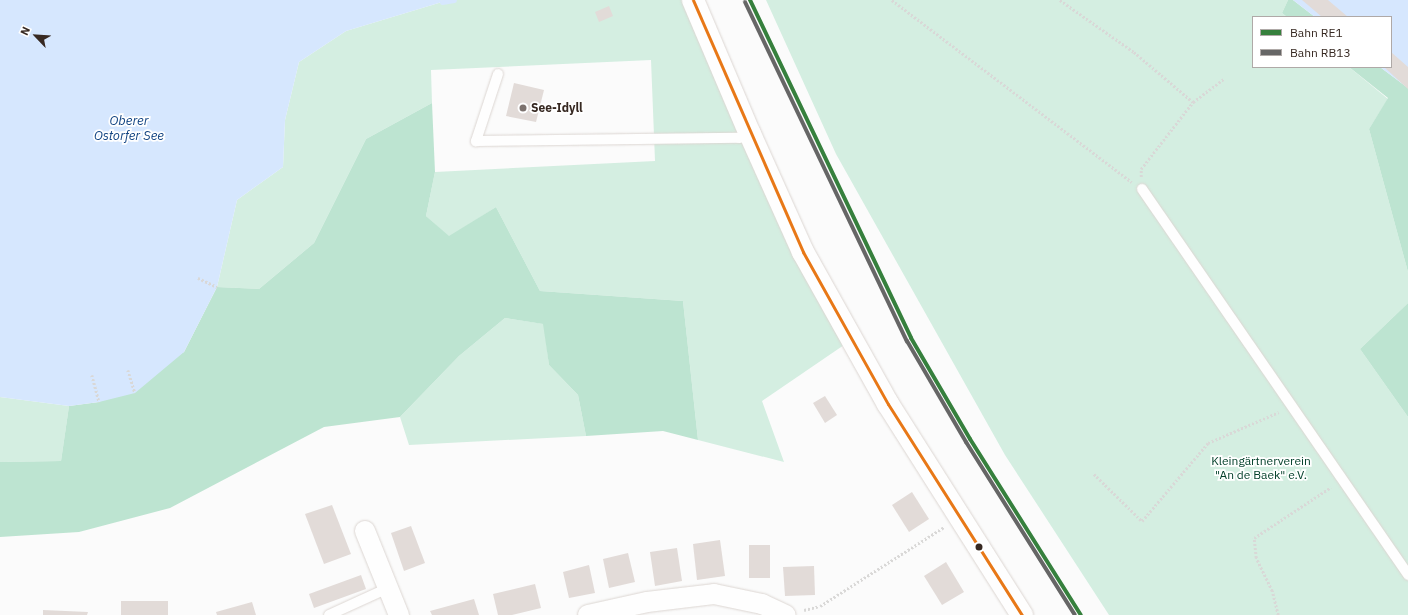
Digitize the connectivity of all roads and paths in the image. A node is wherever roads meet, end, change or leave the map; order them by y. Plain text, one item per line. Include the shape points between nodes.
1 (693, 0) edge
2 (892, 0) edge
3 (1060, 0) edge
4 (498, 74) dead end
5 (1223, 79) dead end
6 (1193, 102) junction
7 (750, 134) junction
8 (1142, 189) junction
9 (198, 278) dead end
10 (216, 287) dead end
11 (128, 370) dead end
12 (92, 375) dead end
13 (135, 393) dead end
14 (99, 402) dead end
15 (1292, 406) junction
16 (1094, 474) dead end
17 (1339, 478) junction
18 (961, 516) junction
19 (365, 531) dead end
20 (1408, 575) edge
21 (388, 588) junction
22 (638, 610) edge
23 (329, 615) edge
24 (399, 615) edge
25 (588, 615) edge
26 (786, 615) edge
27 (1022, 615) edge
28 (1278, 615) edge

1 - 7 street
2 - 8 path
3 - 6 path via 1134,52
4 - 7 lane via 476,142 739,138
5 - 6 path
6 - 8 path via 1141,169
7 - 18 street via 807,258 888,404
8 - 15 lane
9 - 10 path
11 - 13 path
12 - 14 path
15 - 16 path via 1208,443 1142,521
15 - 17 lane
17 - 20 lane
17 - 28 path via 1327,491 1254,538 1256,558 1272,591
18 - 26 path via 820,606
18 - 27 street
19 - 21 street
21 - 23 lane
21 - 24 street
22 - 25 street
22 - 26 street via 714,594 762,604

